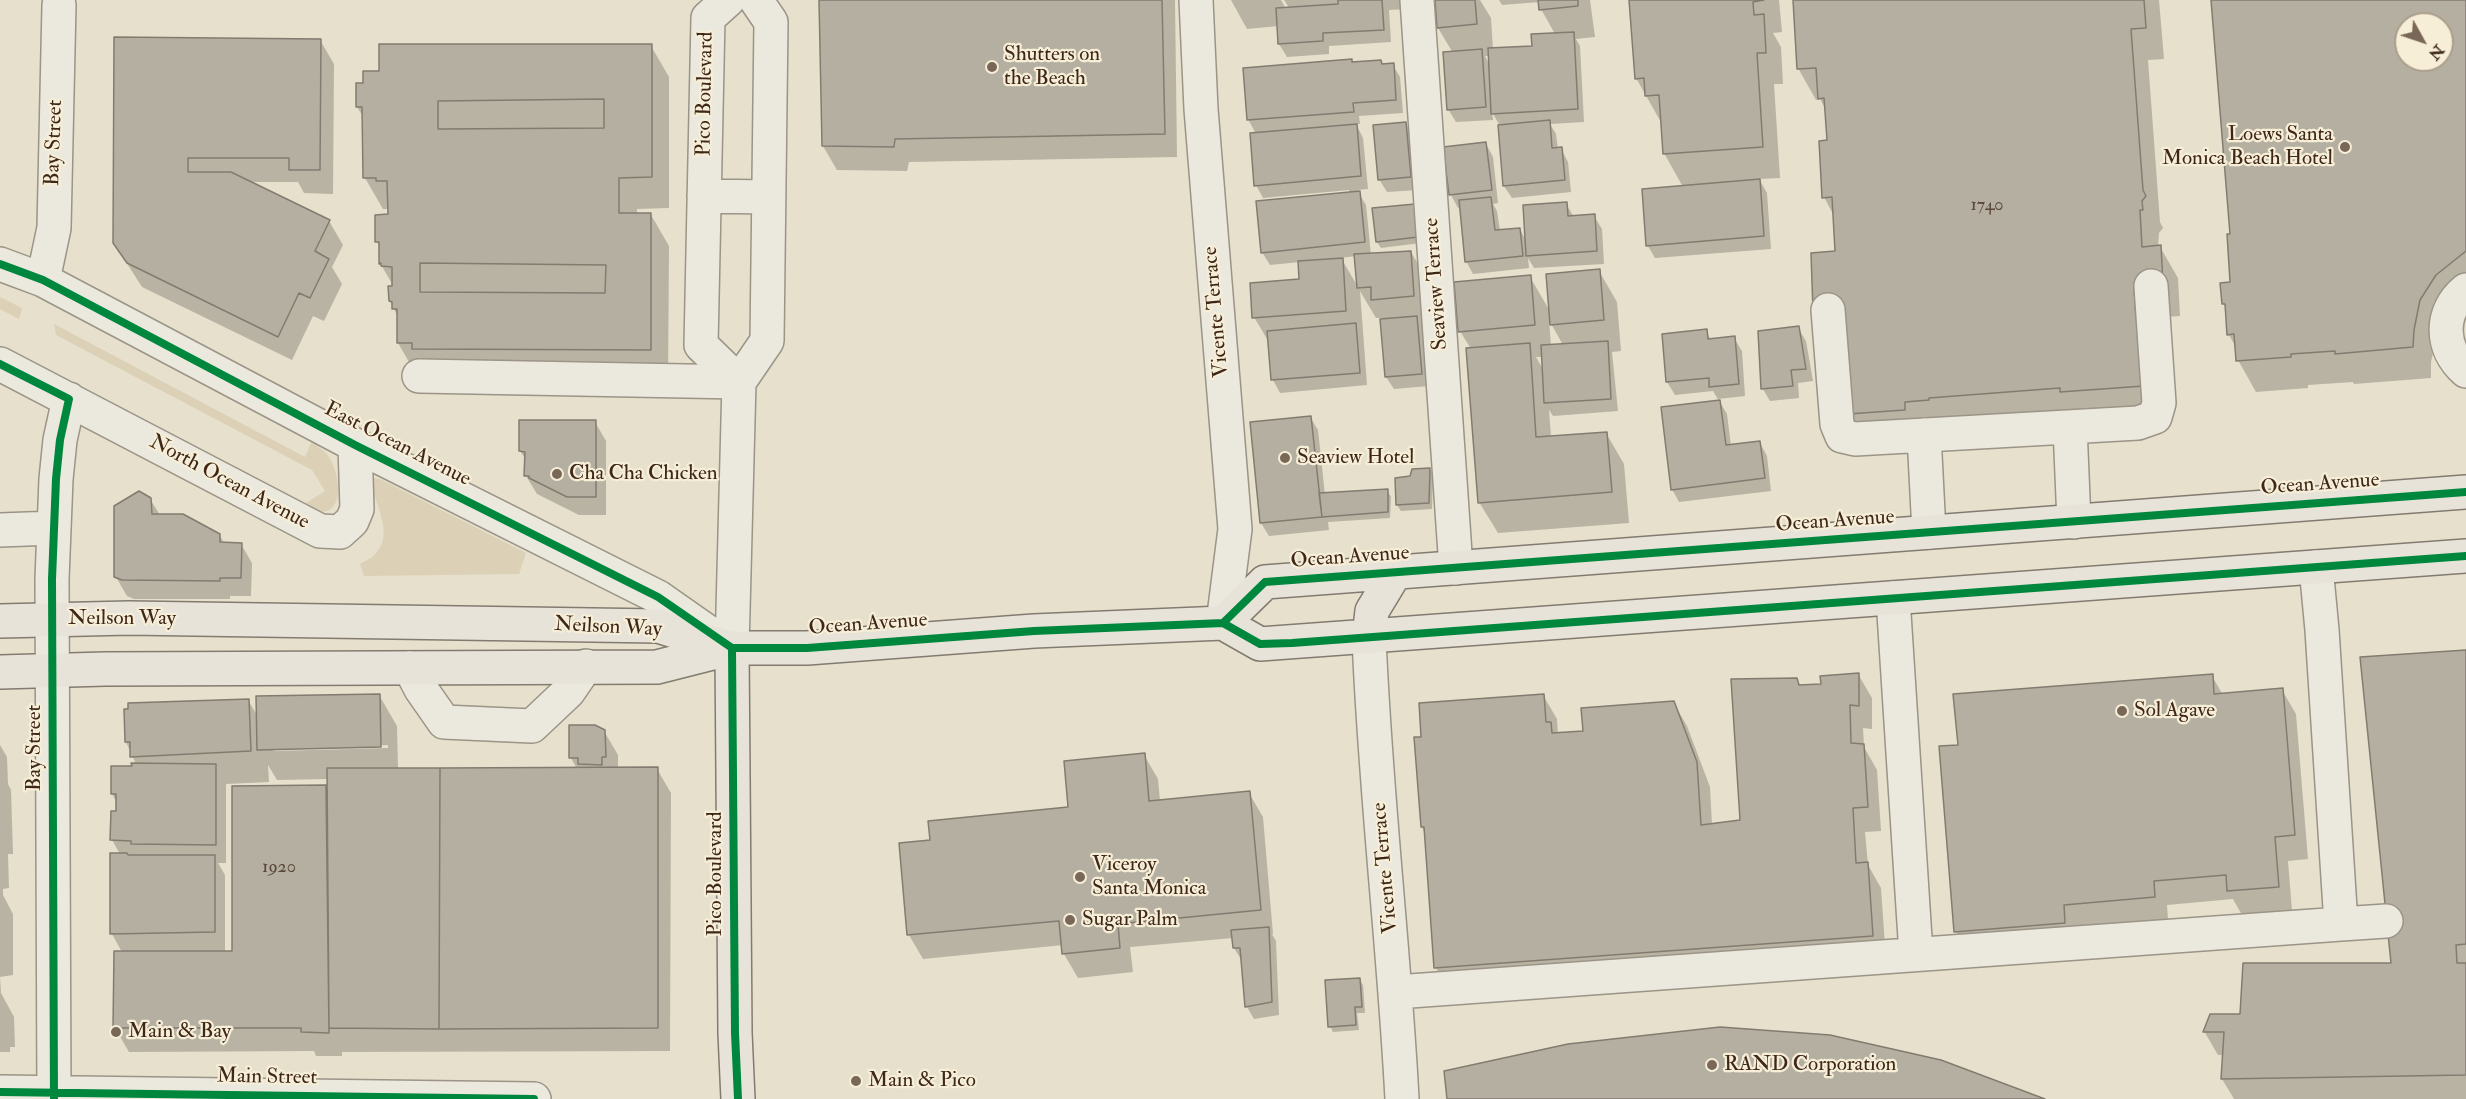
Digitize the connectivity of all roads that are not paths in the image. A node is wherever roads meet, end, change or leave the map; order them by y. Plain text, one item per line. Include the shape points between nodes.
1 (728, 0) edge
2 (756, 0) edge
3 (1196, 0) edge
4 (1418, 0) edge
5 (62, 2) edge
6 (704, 196) junction
7 (769, 197) junction
8 (0, 264) edge
9 (43, 280) junction
10 (2151, 286) dead end
11 (2466, 290) edge
12 (1828, 310) dead end
13 (0, 364) edge
14 (2466, 371) edge
15 (419, 376) dead end
16 (739, 382) junction
17 (69, 399) junction
18 (2070, 427) junction
19 (1924, 435) junction
20 (355, 444) junction
21 (2466, 492) edge
22 (2074, 522) junction
23 (54, 528) junction
24 (0, 530) edge
25 (1929, 532) junction
26 (2466, 556) edge
27 (2316, 567) junction
28 (1456, 568) junction
29 (1395, 573) junction
30 (1893, 598) junction
31 (54, 619) junction
32 (0, 621) edge
33 (1223, 623) junction
34 (1369, 637) junction
35 (732, 648) junction
36 (586, 666) junction
37 (410, 668) junction
38 (54, 670) junction
39 (0, 672) edge
40 (2386, 921) dead end
41 (2341, 924) junction
42 (1916, 954) junction
43 (1396, 992) junction
44 (0, 1092) edge
45 (54, 1096) edge
46 (534, 1099) edge
47 (738, 1099) edge
48 (1402, 1099) edge

1 - 6 street, Pico Boulevard via 708,18
2 - 7 street via 771,22
3 - 33 street, Vicente Terrace via 1201,109 1235,529
4 - 28 street, Seaview Terrace
5 - 9 street, Bay Street via 54,228
6 - 7 street
6 - 16 street, Pico Boulevard via 701,345
7 - 16 street via 767,340
8 - 9 street
9 - 20 street, East Ocean Avenue
10 - 18 street via 2159,402 2155,417 2138,423
11 - 14 street via 2448,312 2445,328 2454,359
12 - 19 street via 1837,424 1842,436 1856,439
13 - 17 street
15 - 16 street
16 - 35 street, Pico Boulevard
17 - 20 street, North Ocean Avenue via 320,531 340,532 357,509
17 - 23 street, Bay Street via 59,450
18 - 19 street
18 - 22 street
19 - 25 street
20 - 35 street, East Ocean Avenue via 658,597
21 - 22 main road, Ocean Avenue
22 - 25 main road, Ocean Avenue
23 - 24 street
23 - 31 street, Bay Street
25 - 28 main road, Ocean Avenue
26 - 27 main road
27 - 30 main road
27 - 41 street
28 - 29 main road, Ocean Avenue
29 - 33 main road, Ocean Avenue via 1264,582
29 - 34 main road via 1372,611
30 - 34 main road
30 - 42 street
31 - 32 main road, Neilson Way
31 - 35 main road, Neilson Way via 658,626
31 - 38 street, Bay Street
33 - 34 main road via 1260,644
33 - 35 main road, Ocean Avenue via 1034,631 807,648
34 - 43 street, Vicente Terrace
35 - 36 main road, Neilson Way via 657,666
35 - 47 main road, Pico Boulevard
36 - 37 main road, Neilson Way
36 - 37 street via 568,692 532,726 444,722
37 - 38 main road, Neilson Way
38 - 39 main road, Neilson Way
38 - 45 street, Bay Street
40 - 41 street
41 - 42 street
42 - 43 street
43 - 48 street, Vicente Terrace
44 - 45 street, Main Street
45 - 46 street, Main Street

